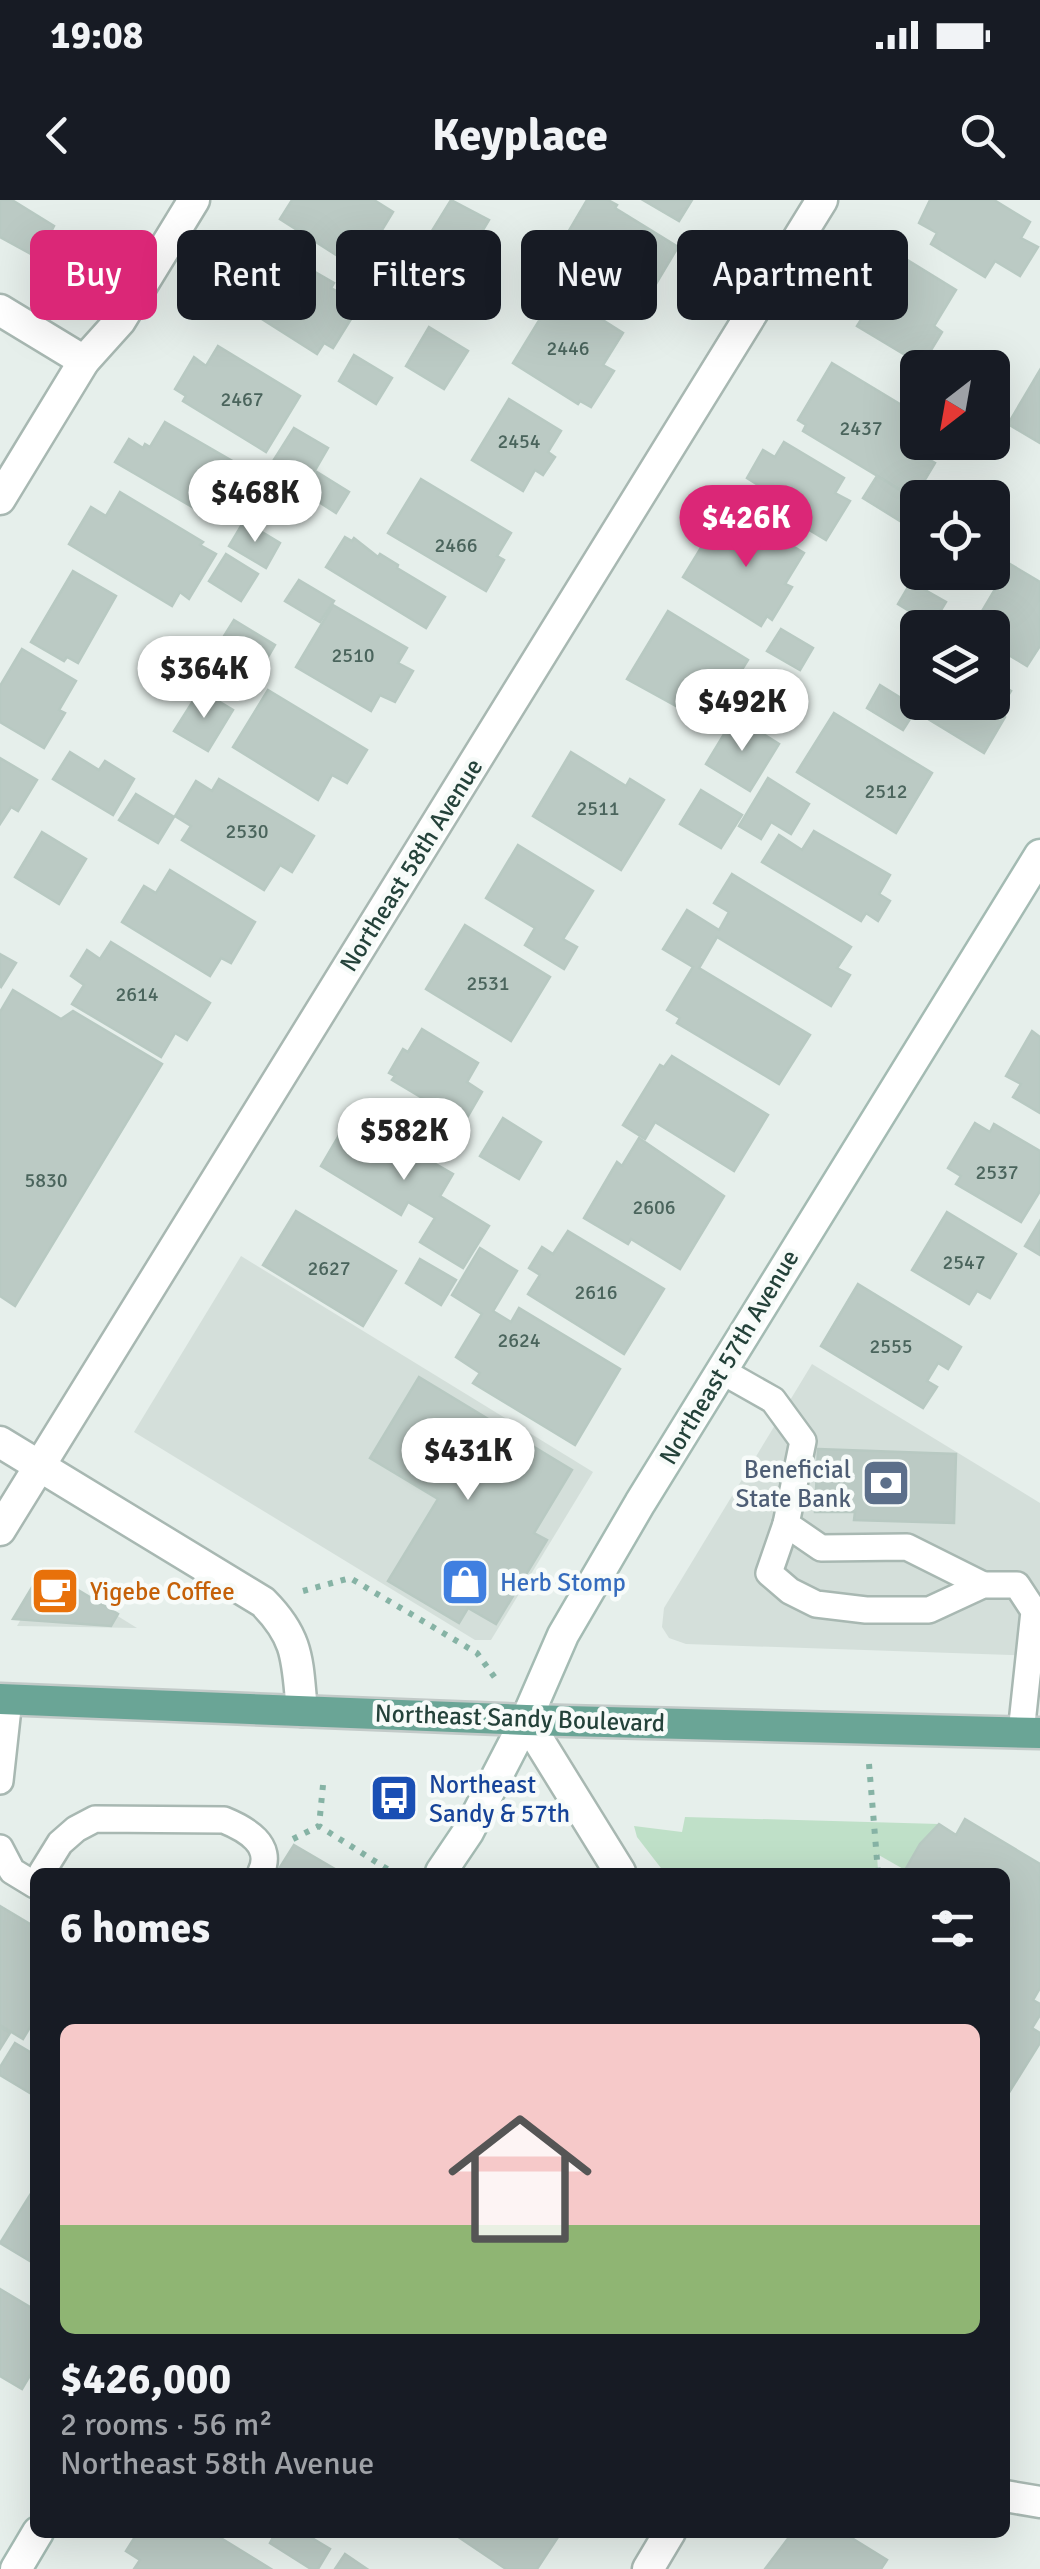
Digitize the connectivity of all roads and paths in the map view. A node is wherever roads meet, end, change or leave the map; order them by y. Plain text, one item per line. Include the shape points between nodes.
1 (194, 200) edge
2 (822, 200) edge
3 (0, 310) edge
4 (84, 361) junction
5 (0, 499) edge
6 (1040, 854) edge
7 (720, 1370) junction
8 (0, 1442) edge
9 (39, 1466) junction
10 (786, 1524) junction
11 (0, 1530) edge
12 (983, 1586) junction
13 (263, 1602) junction
14 (4, 1699) edge
15 (302, 1711) junction
16 (526, 1720) junction
17 (866, 1728) junction
18 (1030, 1733) edge
19 (0, 1781) edge
20 (323, 1784) dead end
21 (0, 1848) edge
22 (44, 1868) edge
23 (263, 1868) edge
24 (386, 1868) edge
25 (445, 1868) edge
26 (618, 1868) edge
27 (878, 1868) edge
28 (30, 1881) edge
29 (1010, 2497) edge
30 (1040, 2502) edge
31 (34, 2538) edge
32 (666, 2538) edge
33 (16, 2569) edge
34 (648, 2569) edge

1 - 4 street via 120,321
2 - 9 street, Northeast 58th Avenue
3 - 4 street
4 - 5 street
6 - 7 street, Northeast 57th Avenue
7 - 10 lane via 773,1400 803,1442
7 - 16 street, Northeast 57th Avenue via 562,1634
8 - 9 street
9 - 11 street, Northeast 58th Avenue
9 - 13 street
10 - 12 lane via 821,1548 907,1547
10 - 12 lane via 769,1573 816,1604 929,1610
12 - 18 lane via 1017,1585 1034,1611
13 - 15 street via 296,1648
13 - 16 path via 350,1578 477,1654
14 - 15 main road, Northeast Sandy Boulevard
14 - 19 lane
15 - 16 main road, Northeast Sandy Boulevard
16 - 17 main road, Northeast Sandy Boulevard
16 - 25 street, Northeast 57th Avenue
16 - 26 street
17 - 18 main road, Northeast Sandy Boulevard
17 - 27 path
20 - 24 path via 319,1826
21 - 28 lane via 12,1872
22 - 23 lane via 60,1843 95,1818 224,1820 256,1839
29 - 30 street
31 - 33 street
32 - 34 street

